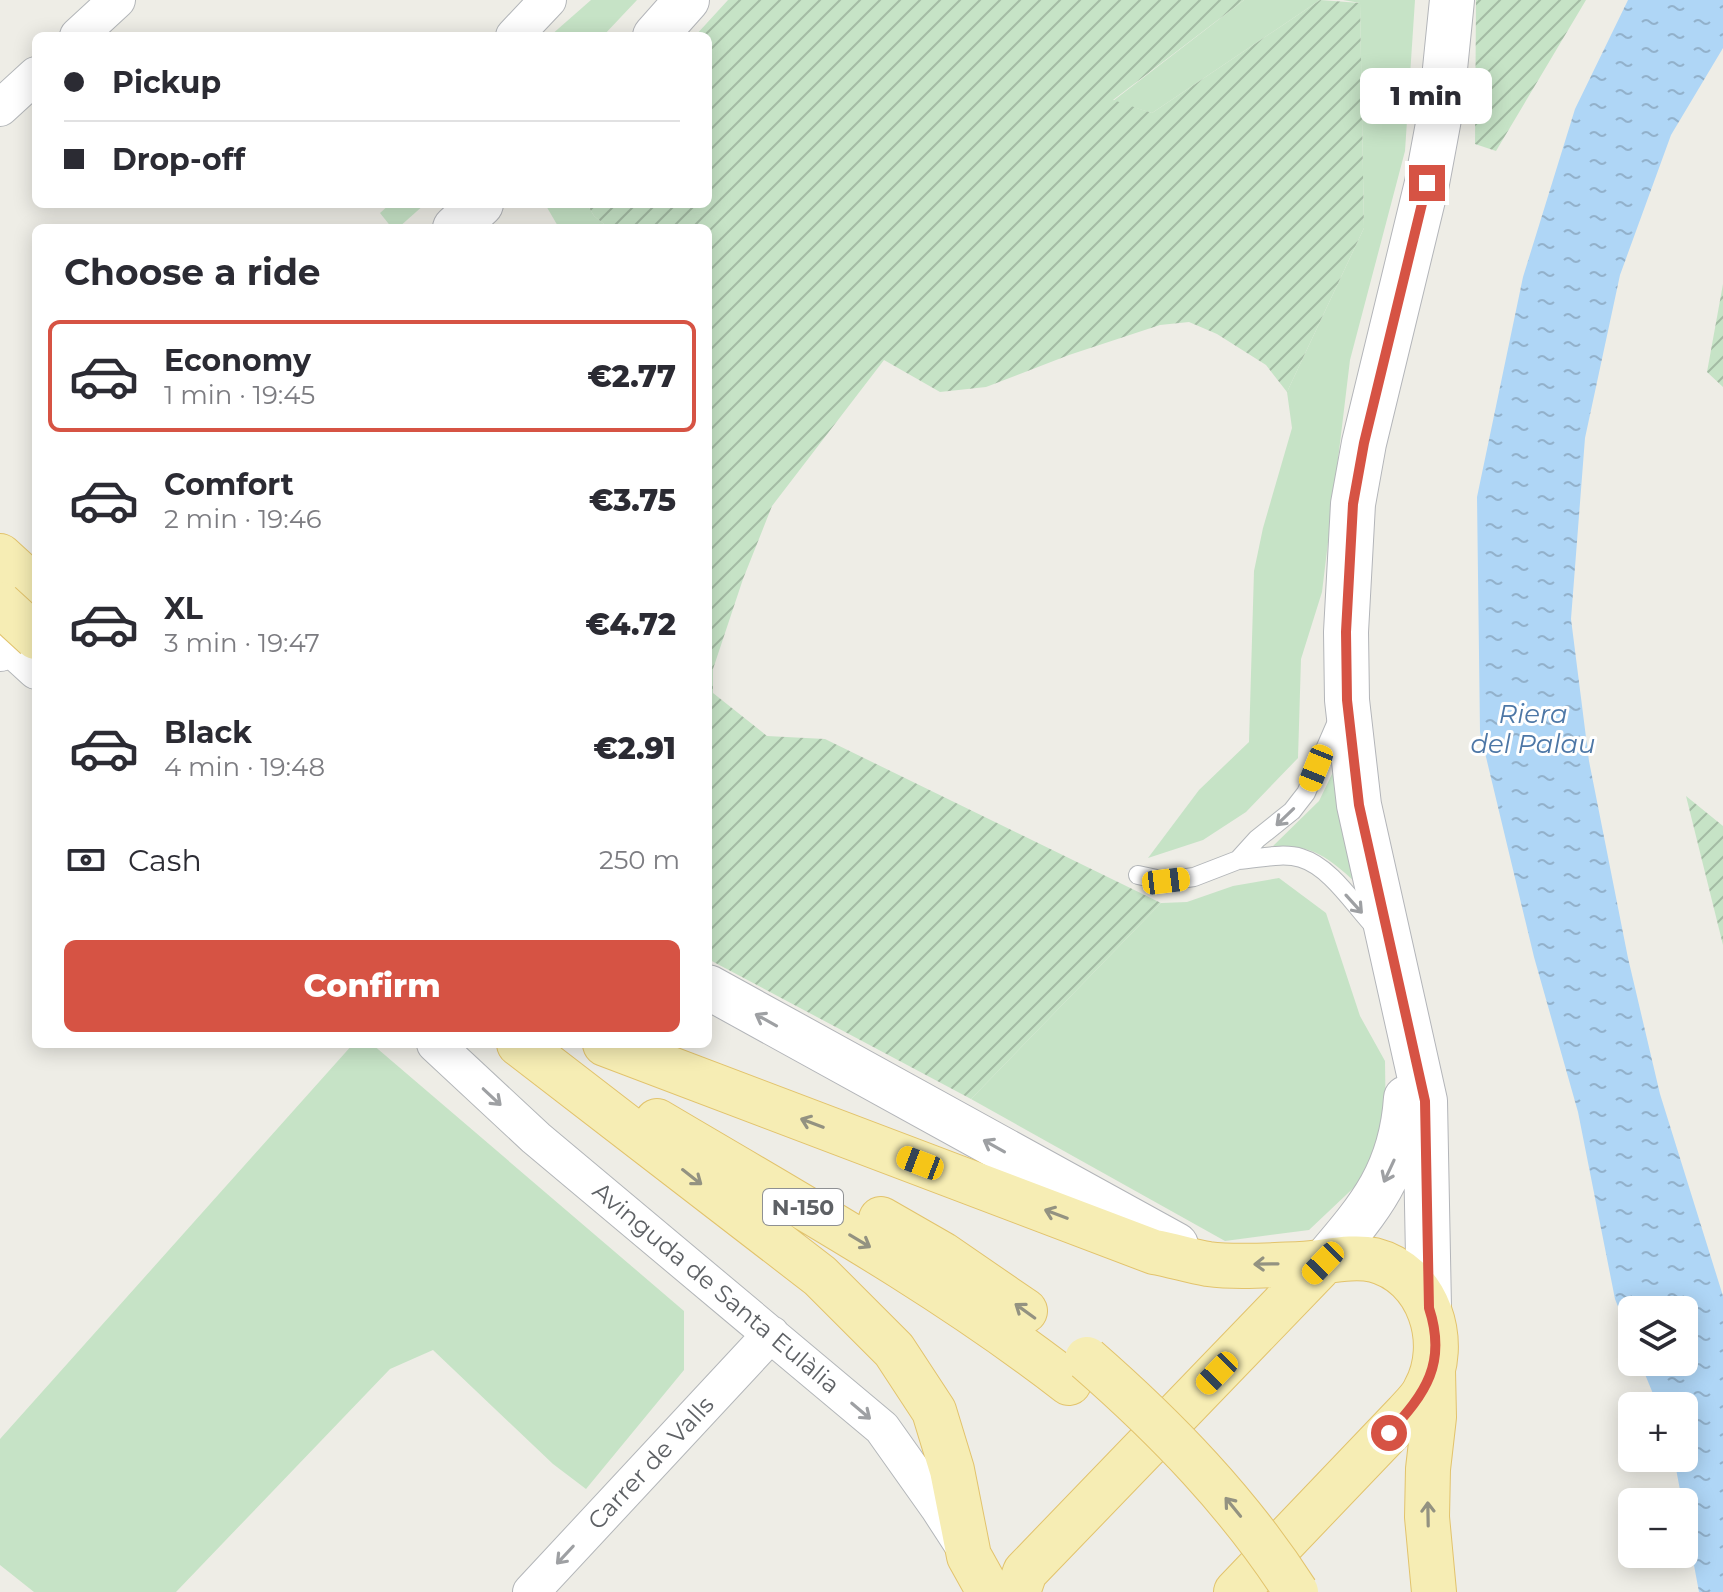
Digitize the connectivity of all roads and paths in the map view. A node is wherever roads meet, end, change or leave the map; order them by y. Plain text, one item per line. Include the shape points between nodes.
1 (117, 0) edge
2 (548, 0) edge
3 (687, 0) edge
4 (1452, 0) edge
5 (82, 32) edge
6 (518, 32) edge
7 (659, 32) edge
8 (32, 79) edge
9 (0, 108) edge
10 (477, 208) edge
11 (459, 224) edge
12 (0, 556) edge
13 (32, 585) edge
14 (1347, 700) junction
15 (1238, 860) junction
16 (1138, 875) dead end
17 (1387, 939) junction
18 (712, 989) edge
19 (1411, 1040) junction
20 (439, 1048) edge
21 (524, 1048) edge
22 (535, 1048) edge
23 (591, 1048) edge
24 (616, 1048) edge
25 (1323, 1263) junction
26 (1210, 1264) junction
27 (1429, 1308) junction
28 (771, 1334) junction
29 (1433, 1368) junction
30 (1078, 1371) junction
31 (979, 1574) edge
32 (531, 1592) edge
33 (1018, 1592) edge
34 (1236, 1592) edge
35 (1259, 1592) edge
36 (1296, 1592) edge
37 (1434, 1592) edge

1 - 5 street
2 - 6 street
3 - 7 main road
4 - 14 main road via 1427,183 1353,504
8 - 9 street
10 - 11 main road
12 - 13 main road
14 -> 15 lane via 1306,793
14 - 17 main road via 1359,805
15 - 16 lane via 1194,877 1166,881
15 -> 17 lane via 1287,856 1320,867
17 - 19 main road
26 -> 18 main road
19 -> 25 main road via 1401,1143 1377,1194
19 - 27 main road via 1425,1101
20 -> 28 street, Avinguda de Santa Eulàlia via 536,1138
21 -> 31 main road via 820,1276 894,1350 934,1411
22 -> 30 main road, N-150
30 -> 23 main road, N-150 via 1030,1314 942,1254
26 -> 24 main road via 1154,1252
25 -> 26 main road
25 - 27 main road via 1363,1259 1387,1266 1413,1285
25 - 33 main road via 1025,1572
27 - 29 main road via 1435,1327
28 -> 31 street, Avinguda de Santa Eulàlia via 882,1428
28 -> 32 street, Carrer de Valls
29 - 34 main road via 1425,1390 1406,1414
37 -> 29 main road via 1427,1517
30 - 35 main road, N-150 via 1204,1517
36 -> 30 main road, N-150, bridge via 1198,1465 1137,1403

